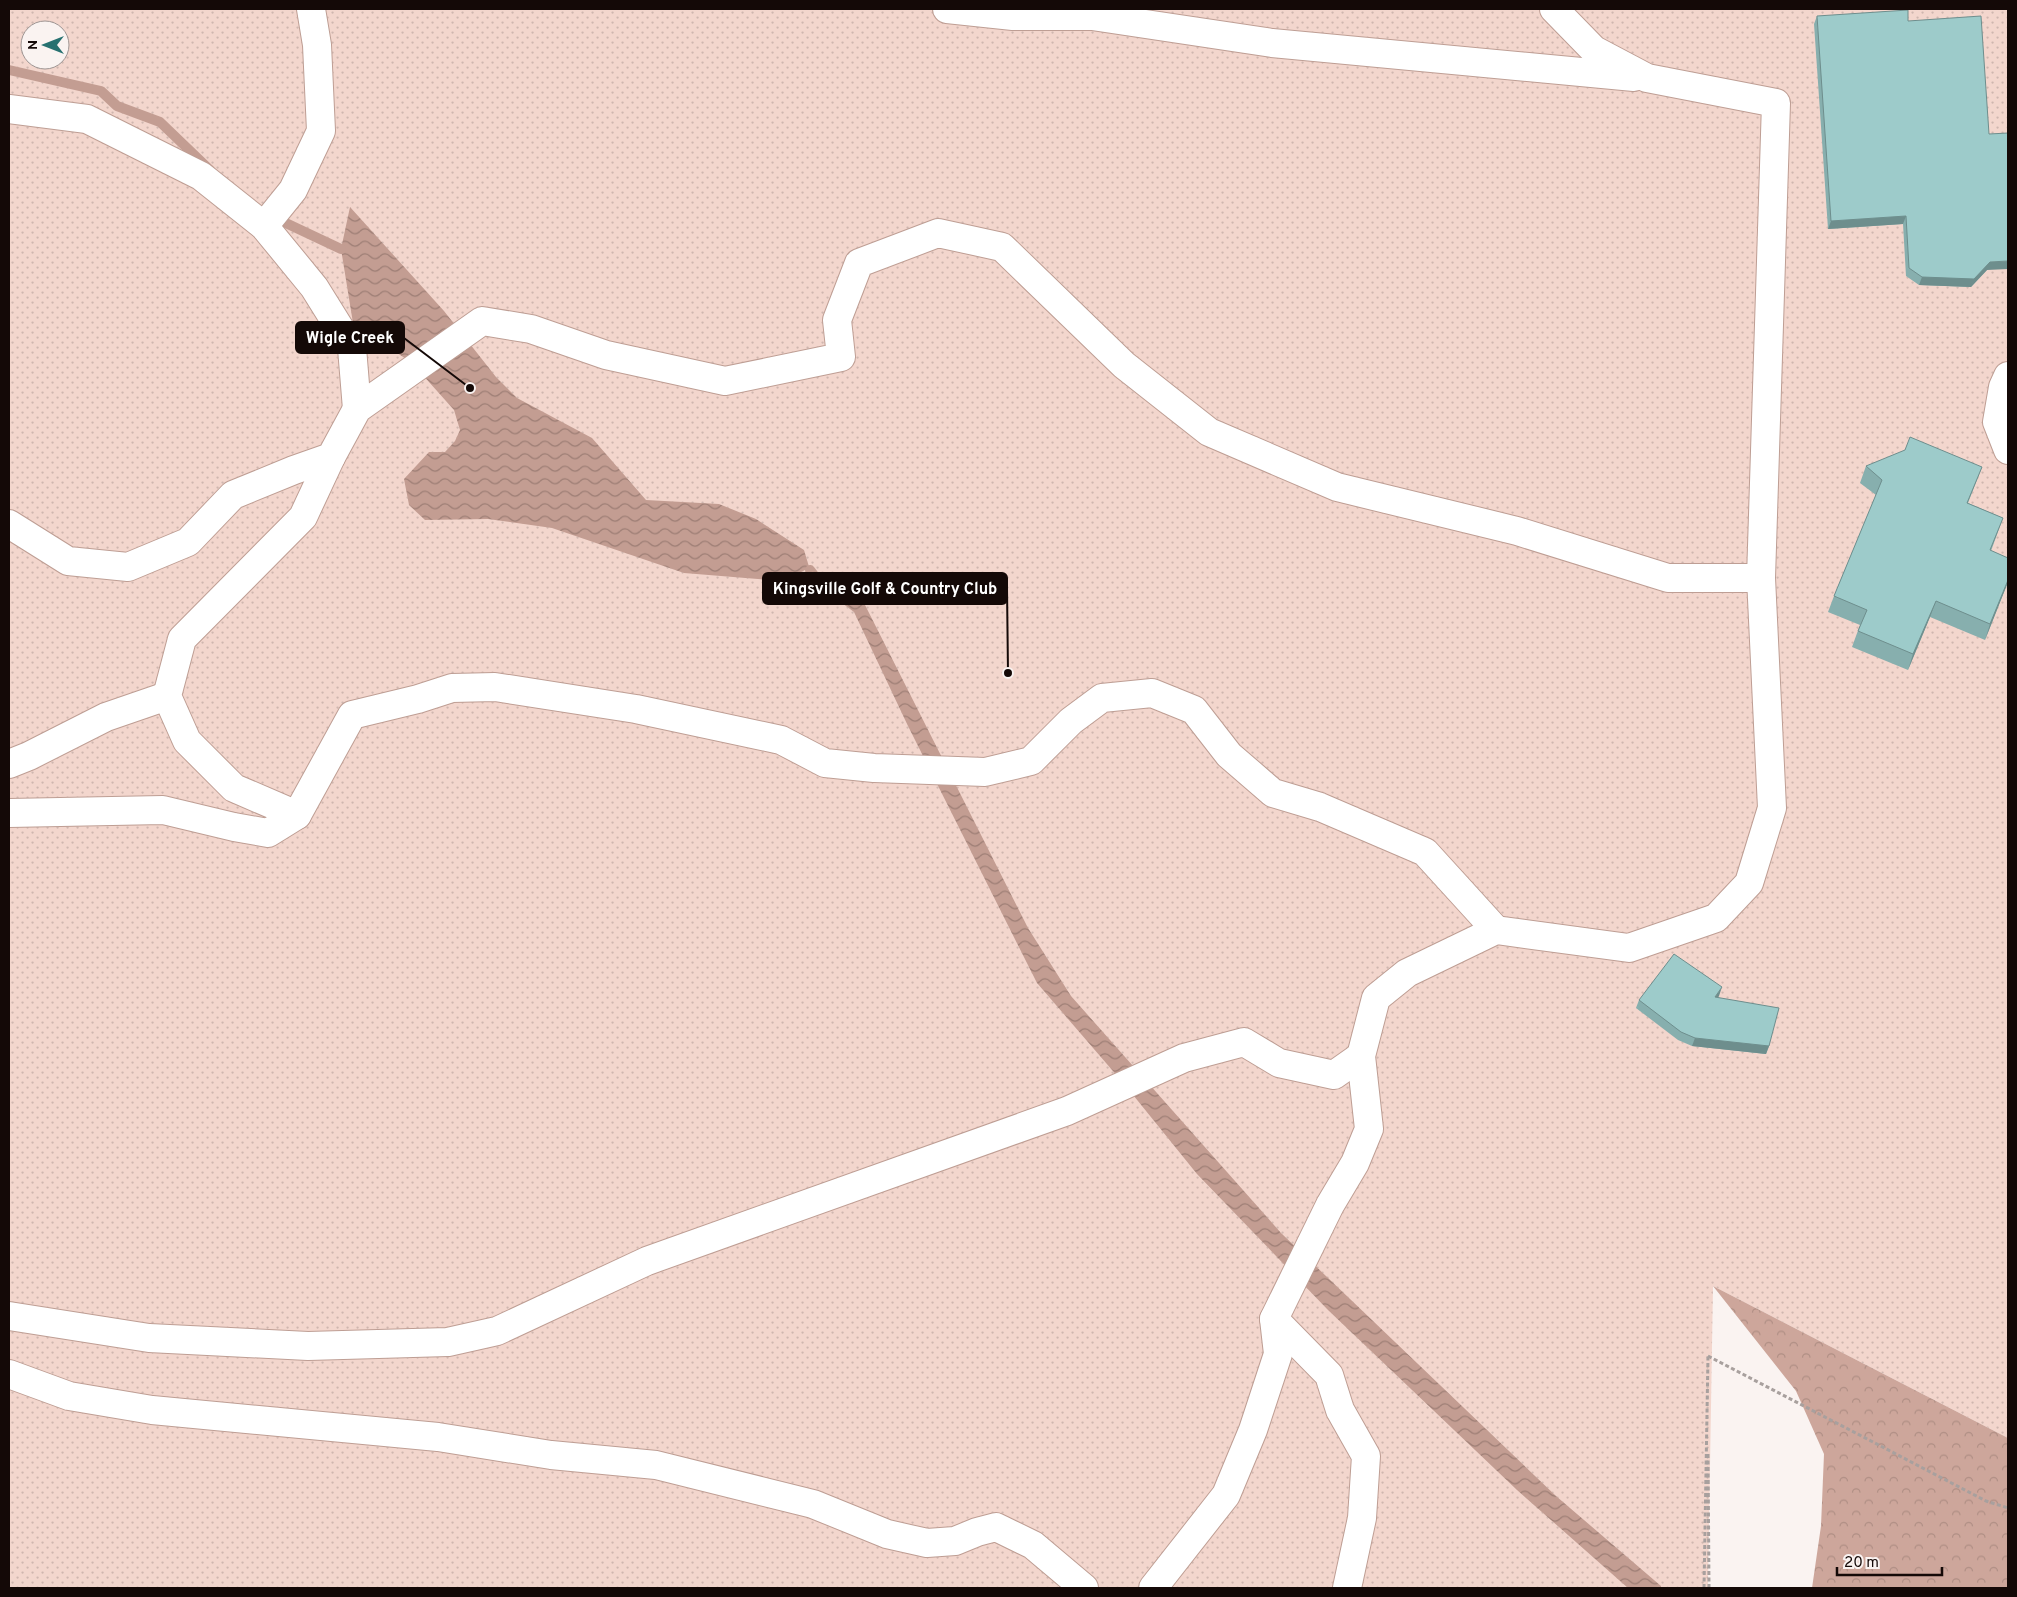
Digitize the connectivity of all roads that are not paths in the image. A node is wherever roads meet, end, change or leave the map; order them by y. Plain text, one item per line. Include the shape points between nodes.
1 (311, 9) edge
2 (946, 9) edge
3 (1554, 9) edge
4 (1647, 78) junction
5 (9, 109) edge
6 (264, 226) junction
7 (2008, 376) edge
8 (358, 409) junction
9 (2008, 450) edge
10 (331, 457) junction
11 (9, 524) edge
12 (1761, 578) junction
13 (167, 696) junction
14 (9, 764) edge
15 (9, 813) edge
16 (297, 815) junction
17 (1496, 930) junction
18 (1360, 1056) junction
19 (9, 1316) edge
20 (1274, 1319) junction
21 (9, 1374) edge
22 (1084, 1588) edge
23 (1153, 1588) edge
24 (1348, 1588) edge

1 - 6 street via 317,45 321,131 293,190
2 - 4 street via 1013,16 1092,16 1272,43
3 - 4 street via 1594,50
4 - 12 street via 1776,103
5 - 6 street via 87,119 201,176
6 - 8 street via 314,287 352,348
7 - 9 street via 1997,422
8 - 10 street
8 - 12 street via 482,321 531,329 606,355 726,381 841,357 837,320 859,263 938,233 1002,247 1124,365 1209,432 1337,487 1517,531 1668,578
10 - 11 street via 233,495 188,542 128,567 68,561
10 - 13 street via 303,517 182,639
12 - 17 street via 1772,808 1749,882 1716,918 1629,948
13 - 14 street via 106,717
13 - 16 street via 187,741 234,788
15 - 16 street via 163,810 268,832
16 - 17 street via 352,715 452,688 495,687 636,709 781,740 825,763 985,772 1031,761 1071,721 1102,698 1152,693 1194,710 1229,755 1273,793 1320,807 1425,852
17 - 18 street via 1407,972 1376,998
18 - 19 street via 1334,1075 1280,1062 1244,1042 1184,1058 1067,1111 647,1261 497,1331 448,1342 308,1346 149,1338
18 - 20 street via 1369,1130
20 - 23 street via 1278,1354 1253,1430 1226,1495
20 - 24 street via 1329,1375 1340,1410 1366,1456 1362,1518
21 - 22 street via 69,1396 152,1410 438,1437 550,1455 656,1465 813,1504 887,1534 927,1543 955,1541 996,1527 1033,1545

